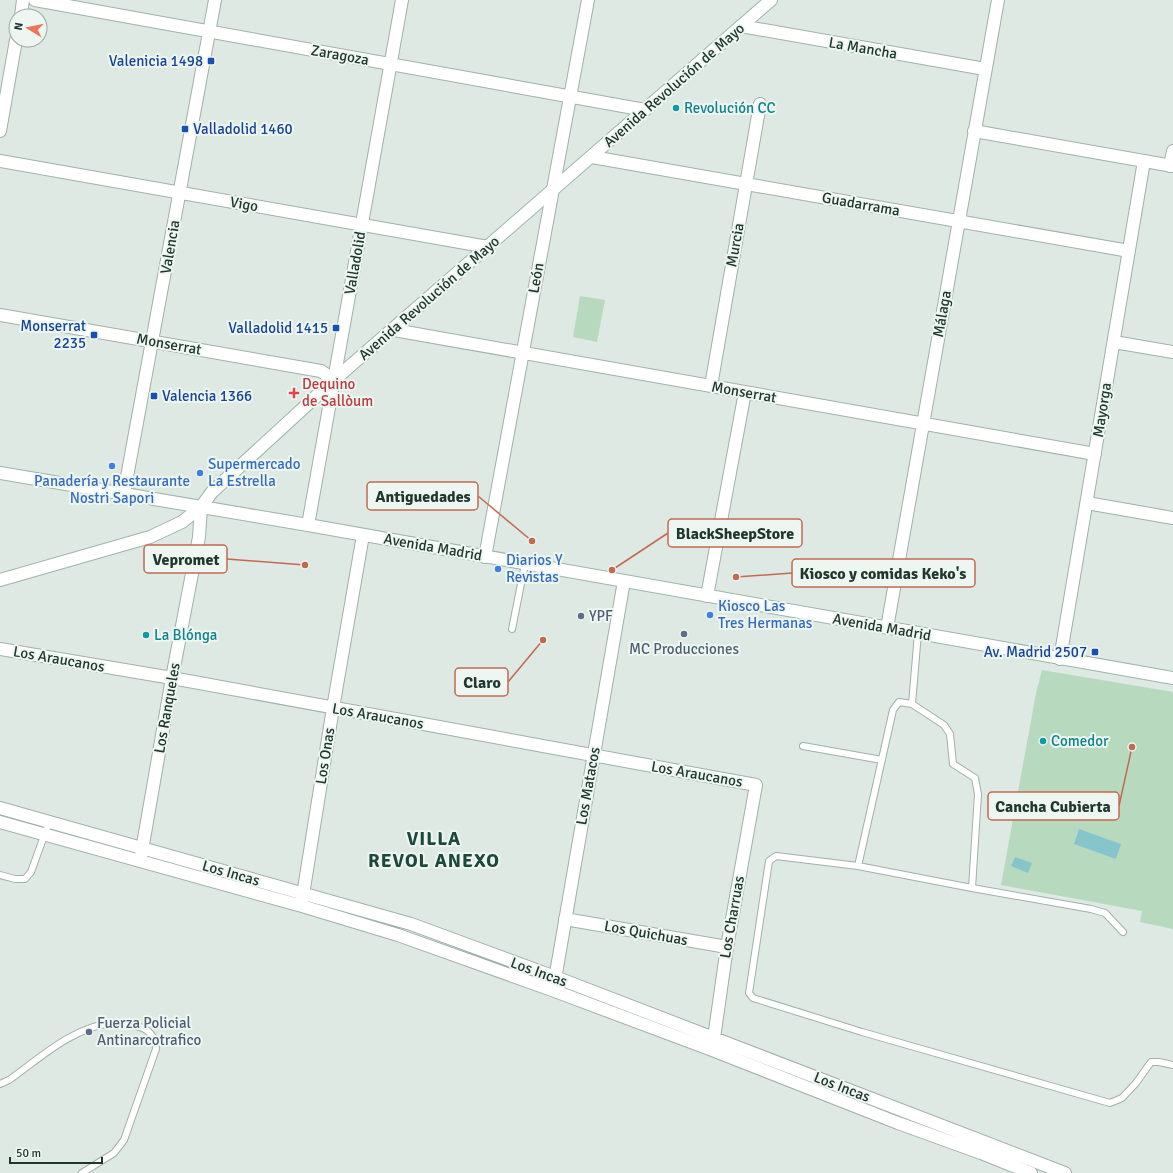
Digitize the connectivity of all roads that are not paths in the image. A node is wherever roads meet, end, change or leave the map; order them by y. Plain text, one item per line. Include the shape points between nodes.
1 (35, 0) edge
2 (215, 0) edge
3 (402, 0) edge
4 (588, 0) edge
5 (771, 0) edge
6 (998, 0) edge
7 (741, 26) junction
8 (209, 31) junction
9 (15, 48) edge
10 (391, 64) junction
11 (985, 69) junction
12 (570, 97) junction
13 (760, 104) dead end
14 (645, 110) junction
15 (0, 131) edge
16 (974, 131) junction
17 (1173, 151) edge
18 (592, 157) junction
19 (0, 161) edge
20 (1144, 161) junction
21 (1172, 166) edge
22 (746, 184) junction
23 (552, 191) junction
24 (180, 192) junction
25 (959, 221) junction
26 (362, 225) junction
27 (488, 247) junction
28 (1129, 251) junction
29 (0, 315) edge
30 (394, 330) junction
31 (153, 341) junction
32 (1114, 342) junction
33 (1173, 352) edge
34 (523, 353) junction
35 (334, 380) junction
36 (711, 386) junction
37 (745, 392) junction
38 (923, 424) junction
39 (1095, 454) junction
40 (0, 473) edge
41 (124, 493) junction
42 (1087, 503) junction
43 (201, 507) junction
44 (1173, 518) edge
45 (308, 525) junction
46 (363, 535) junction
47 (485, 557) junction
48 (525, 564) junction
49 (0, 580) edge
50 (624, 581) junction
51 (707, 596) junction
52 (887, 628) junction
53 (512, 629) dead end
54 (918, 633) junction
55 (0, 649) edge
56 (1060, 658) junction
57 (172, 678) junction
58 (1173, 678) edge
59 (912, 704) junction
60 (333, 708) junction
61 (803, 746) dead end
62 (594, 755) junction
63 (882, 760) junction
64 (756, 785) joint
65 (0, 808) edge
66 (0, 822) edge
67 (49, 822) junction
68 (46, 835) junction
69 (142, 848) junction
70 (141, 862) junction
71 (858, 866) junction
72 (0, 875) edge
73 (972, 888) junction
74 (303, 894) junction
75 (302, 906) junction
76 (565, 919) junction
77 (1123, 932) dead end
78 (727, 947) junction
79 (555, 977) junction
80 (552, 990) junction
81 (713, 1044) junction
82 (1173, 1065) edge
83 (0, 1084) edge
84 (82, 1173) edge
85 (1031, 1173) edge
86 (1065, 1173) edge

1 - 8 street, Zaragoza
2 - 8 street, Valencia
3 - 10 street, Valladolid
4 - 12 street, León
5 - 7 street, Avenida Revolución de Mayo
6 - 11 street, Málaga
7 - 11 street, La Mancha
7 - 14 street, Avenida Revolución de Mayo
8 - 10 street, Zaragoza
8 - 24 street, Valencia
9 - 15 street
10 - 12 street, Zaragoza
10 - 26 street, Valladolid
11 - 16 street, Málaga
12 - 14 street, Zaragoza
12 - 23 street, León
13 - 22 street, Murcia
14 - 18 street, Avenida Revolución de Mayo
16 - 20 street
16 - 25 street, Málaga
17 - 21 street
18 - 22 street, Guadarrama
18 - 23 street, Avenida Revolución de Mayo
19 - 24 street, Vigo
20 - 21 street
20 - 28 street, Mayorga
22 - 25 street, Guadarrama
22 - 36 street, Murcia
23 - 27 street, Avenida Revolución de Mayo
23 - 34 street, León
24 - 26 street, Vigo
24 - 31 street, Valencia
25 - 28 street, Guadarrama
25 - 38 street, Málaga
26 - 27 street, Vigo
26 - 35 street, Valladolid
27 - 30 street, Avenida Revolución de Mayo
28 - 32 street, Mayorga
29 - 31 street, Monserrat
30 - 34 street, Monserrat
30 - 35 street, Avenida Revolución de Mayo
31 - 35 street, Monserrat via 321,371
31 - 41 street, Valencia
32 - 33 street
32 - 39 street, Mayorga
34 - 36 street, Monserrat
34 - 47 street, León
35 - 43 street, Avenida Revolución de Mayo via 212,492
35 - 45 street, Valladolid
36 - 37 street, Monserrat
37 - 38 street, Monserrat
37 - 51 street
38 - 39 street, Monserrat
38 - 52 street, Málaga
39 - 42 street, Mayorga
40 - 41 street, Avenida Madrid
41 - 43 street, Avenida Madrid
42 - 44 street
42 - 56 street, Mayorga
43 - 45 street, Avenida Madrid
43 - 49 street, Avenida Revolución de Mayo via 182,522 150,537
43 - 57 street, Los Ranqueles via 199,538
45 - 46 street, Avenida Madrid
46 - 47 street, Avenida Madrid
46 - 60 street, Los Onas
47 - 48 street, Avenida Madrid
48 - 50 street, Avenida Madrid
48 - 53 lane
50 - 51 street, Avenida Madrid
50 - 62 street, Los Matacos
51 - 52 street, Avenida Madrid
52 - 54 street, Avenida Madrid
54 - 56 street, Avenida Madrid
54 - 59 lane
55 - 57 street, Los Araucanos
56 - 58 street, Avenida Madrid
57 - 60 street, Los Araucanos
57 - 69 street, Los Ranqueles
59 - 63 lane via 899,702 893,710
59 - 73 lane via 944,725 950,734 953,764 975,778 978,794
60 - 62 street, Los Araucanos
60 - 74 street, Los Onas
61 - 63 lane
62 - 64 street, Los Araucanos
62 - 76 street, Los Matacos
63 - 71 lane
64 - 78 street, Los Charruas
65 - 67 street, Los Incas
66 - 68 street, Los Incas
67 - 68 lane
67 - 69 street, Los Incas
68 - 70 street, Los Incas
68 - 72 lane via 32,872 26,879
69 - 70 street, Los Ranqueles
69 - 74 street, Los Incas
70 - 75 street, Los Incas
71 - 73 lane
71 - 82 lane via 776,856 769,861 749,993 753,998 862,1032 1110,1102 1122,1098 1136,1084 1151,1062
73 - 77 lane via 1105,913
74 - 75 street, Los Onas
74 - 79 street, Los Incas via 411,924
75 - 80 street, Los Incas via 398,935
76 - 78 street, Los Quichuas
76 - 79 street, Los Matacos
78 - 81 street, Los Charruas
79 - 80 street, Los Matacos
79 - 81 street, Los Incas
80 - 81 street, Los Incas
81 - 85 street, Los Incas via 898,1123
81 - 86 street, Los Incas
83 - 84 lane via 80,1031 91,1027 125,1024 141,1027 153,1036 156,1049 124,1140 114,1153

